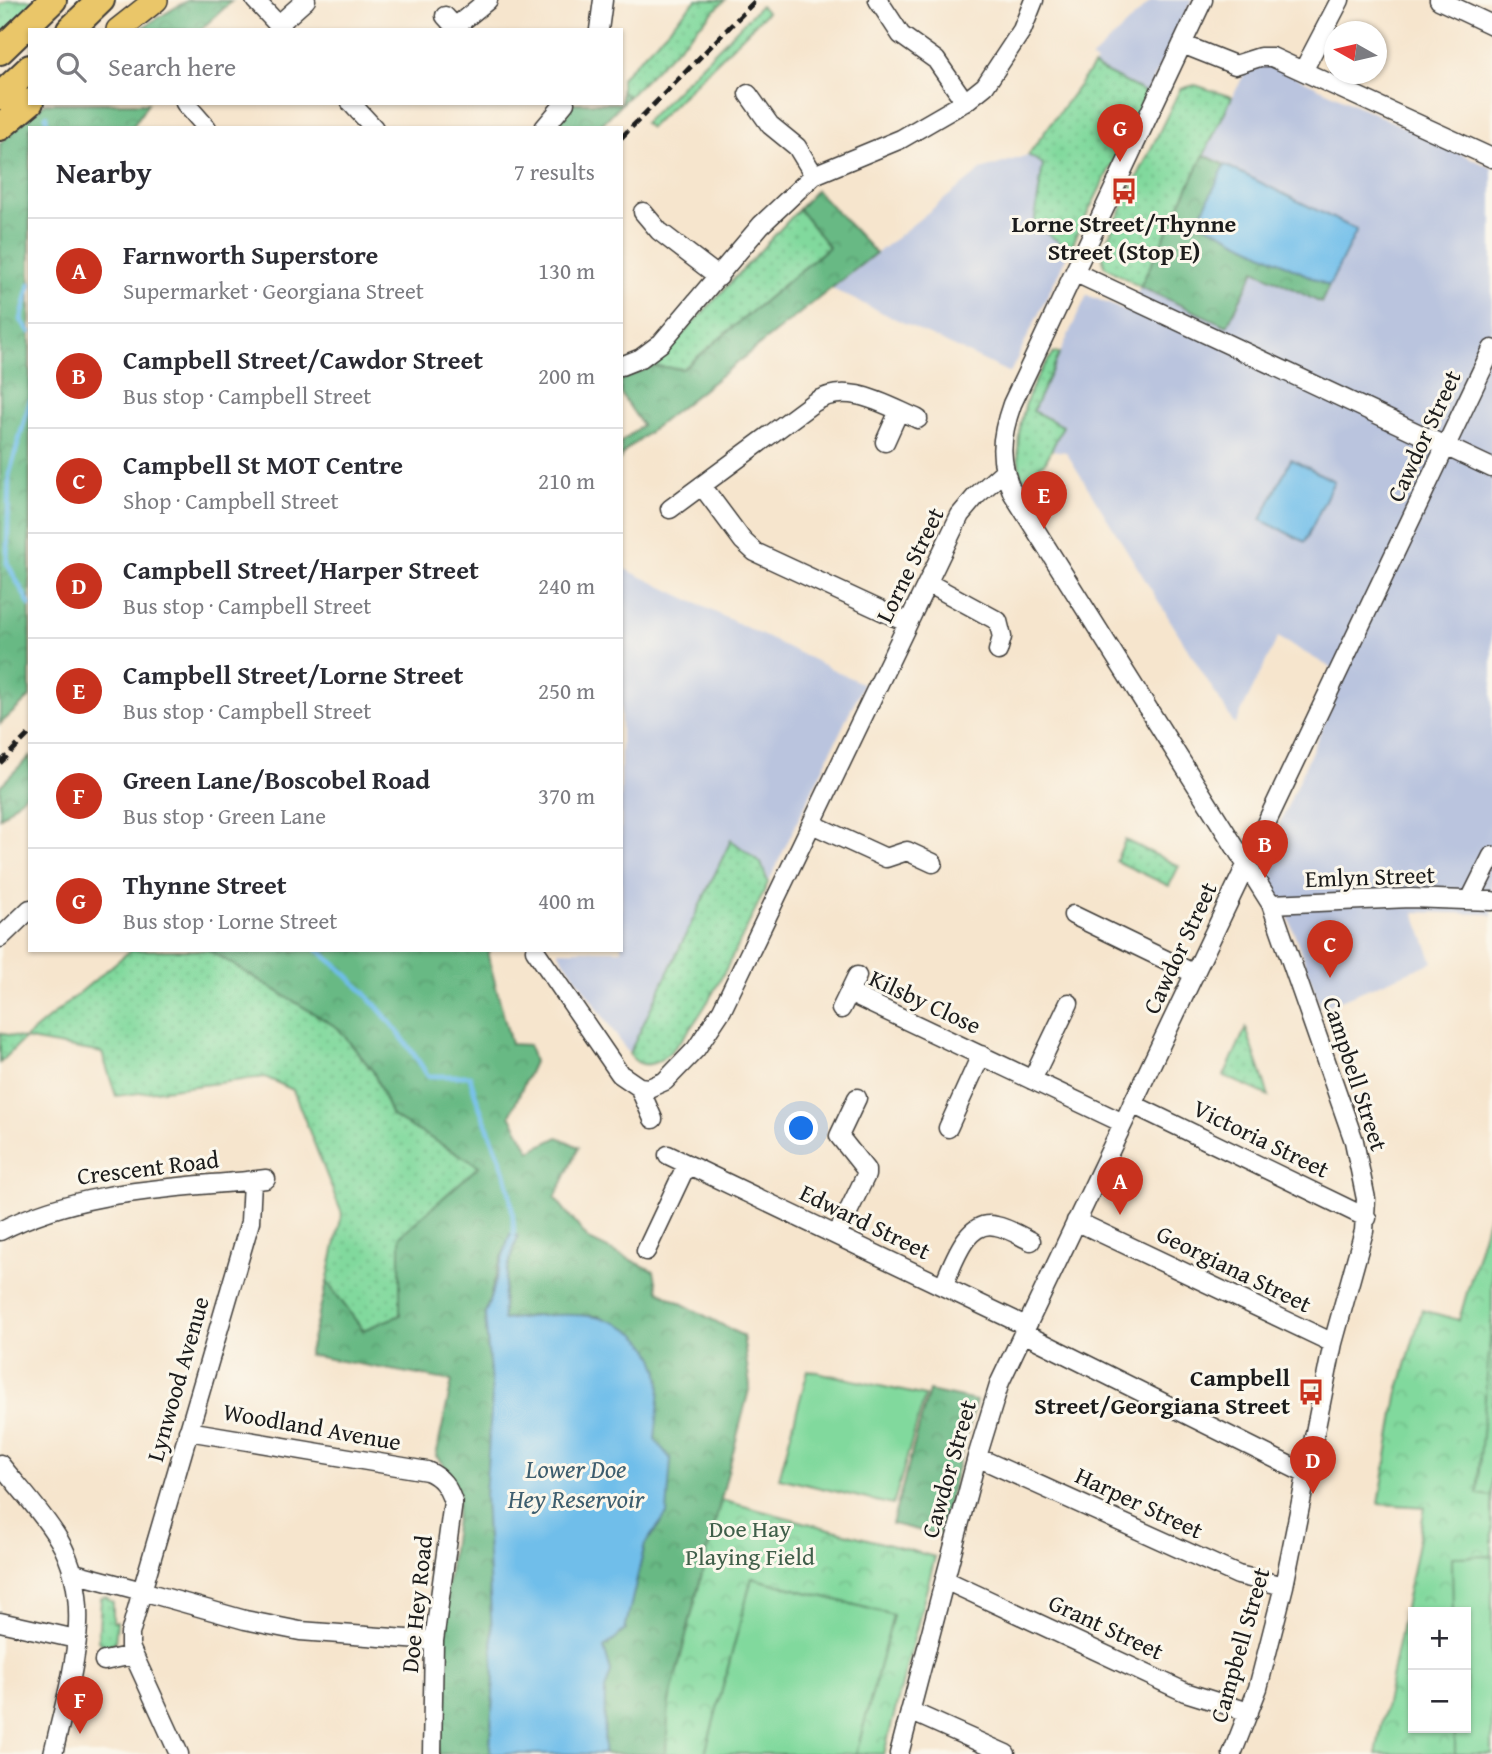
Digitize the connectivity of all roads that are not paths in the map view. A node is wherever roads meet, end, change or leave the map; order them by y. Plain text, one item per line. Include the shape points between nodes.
1 (53, 0) edge
2 (101, 0) edge
3 (156, 0) edge
4 (256, 0) edge
5 (306, 0) edge
6 (488, 0) edge
7 (603, 0) edge
8 (878, 0) edge
9 (1034, 0) edge
10 (1203, 0) edge
11 (1340, 0) edge
12 (1439, 0) edge
13 (445, 16) dead end
14 (1492, 25) edge
15 (281, 27) edge
16 (71, 28) edge
17 (121, 28) edge
18 (600, 28) edge
19 (1182, 44) junction
20 (0, 51) edge
21 (28, 70) edge
22 (1303, 71) junction
23 (748, 94) dead end
24 (0, 96) edge
25 (965, 102) junction
26 (28, 104) edge
27 (187, 105) edge
28 (353, 105) edge
29 (563, 105) edge
30 (205, 126) edge
31 (372, 126) edge
32 (546, 126) edge
33 (0, 128) edge
34 (1492, 158) edge
35 (814, 175) junction
36 (643, 212) dead end
37 (1076, 273) junction
38 (719, 277) junction
39 (1492, 349) edge
40 (623, 365) edge
41 (899, 411) junction
42 (918, 419) dead end
43 (885, 442) dead end
44 (1446, 446) junction
45 (1492, 468) edge
46 (1003, 472) junction
47 (702, 486) junction
48 (670, 509) dead end
49 (928, 583) junction
50 (908, 623) junction
51 (998, 651) dead end
52 (814, 825) junction
53 (1492, 856) edge
54 (933, 863) dead end
55 (1246, 867) junction
56 (1470, 900) junction
57 (1492, 901) edge
58 (1270, 904) junction
59 (28, 912) edge
60 (1073, 915) dead end
61 (6, 941) edge
62 (536, 952) edge
63 (1195, 974) junction
64 (849, 993) dead end
65 (1069, 1003) dead end
66 (981, 1055) junction
67 (1032, 1080) junction
68 (639, 1087) junction
69 (857, 1098) dead end
70 (1132, 1104) junction
71 (653, 1119) dead end
72 (1124, 1123) junction
73 (948, 1128) dead end
74 (259, 1180) joint
75 (1367, 1218) junction
76 (1076, 1221) junction
77 (0, 1231) edge
78 (836, 1235) junction
79 (1031, 1241) dead end
80 (646, 1251) dead end
81 (943, 1286) junction
82 (1024, 1330) junction
83 (1333, 1343) junction
84 (188, 1431) junction
85 (977, 1457) junction
86 (0, 1464) edge
87 (427, 1471) joint
88 (1306, 1474) junction
89 (74, 1573) junction
90 (945, 1580) junction
91 (1284, 1586) junction
92 (142, 1591) junction
93 (0, 1622) edge
94 (76, 1639) junction
95 (434, 1641) junction
96 (133, 1655) junction
97 (104, 1661) dead end
98 (910, 1711) junction
99 (1249, 1712) junction
100 (53, 1754) edge
101 (179, 1754) edge
102 (432, 1754) edge
103 (899, 1754) edge
104 (1006, 1754) edge
105 (1232, 1754) edge

1 - 20 highway
2 - 16 highway
3 - 17 main road
4 - 15 street
5 - 15 street
6 - 13 street via 455,27
7 - 18 street
8 - 25 street via 901,34 936,60
9 - 25 street via 1000,66
10 - 19 street
11 - 22 street
12 - 14 street
19 - 22 street via 1230,64 1266,56
19 - 37 street
21 - 24 highway
22 - 34 street
23 - 35 street via 771,112
25 - 35 street via 901,139
26 - 33 highway
27 - 30 street
28 - 31 street
29 - 32 street
35 - 38 street via 761,225
36 - 38 street via 654,235
37 - 44 street
37 - 46 street via 1012,404 1004,429
38 - 40 street via 657,347
39 - 44 street, Cawdor Street
41 - 42 street
41 - 43 street
41 - 47 street via 848,392 830,394
44 - 45 street
44 - 55 street, Cawdor Street
46 - 49 street, Lorne Street via 967,505
46 - 55 street, Campbell Street
47 - 48 street
47 - 50 street via 755,552
49 - 50 street, Lorne Street
49 - 51 street via 998,621 1002,637
50 - 52 street, Lorne Street
52 - 54 street via 886,858 907,851
52 - 68 street, Lorne Street via 708,1033 665,1081
53 - 56 street, Emlyn Street
55 - 58 street, Campbell Street
55 - 63 street, Cawdor Street
56 - 57 street, Emlyn Street
56 - 58 street, Emlyn Street
58 - 75 street, Campbell Street via 1354,1141
59 - 61 street
60 - 63 street
62 - 68 street via 620,1074
63 - 70 street, Cawdor Street
64 - 66 street, Kilsby Close
65 - 67 street
66 - 67 street, Kilsby Close
66 - 73 street, Kilsby Close
67 - 72 street, Kilsby Close
68 - 71 street
69 - 78 street via 839,1136 866,1175
70 - 72 street, Cawdor Street
70 - 75 street, Victoria Street
72 - 76 street, Cawdor Street
74 - 77 street, Crescent Road via 103,1195 30,1215
74 - 84 street, Lynwood Avenue
75 - 83 street, Campbell Street
76 - 82 street, Cawdor Street
76 - 83 street, Georgiana Street
78 - 80 street, Edward Street via 682,1157
78 - 81 street, Edward Street
79 - 81 street via 995,1225 980,1226 968,1236
81 - 82 street, Edward Street
82 - 85 street, Cawdor Street via 1000,1382
82 - 88 street, Edward Street
83 - 88 street, Campbell Street
84 - 87 street, Woodland Avenue
84 - 92 street, Lynwood Avenue
85 - 90 street, Cawdor Street
85 - 91 street, Harper Street via 1238,1576
86 - 89 street via 59,1539
87 - 95 street, Doe Hey Road via 442,1479 453,1502
88 - 91 street, Campbell Street
89 - 92 street
89 - 94 street
90 - 98 street, Cawdor Street
90 - 99 street, Grant Street via 1185,1692
91 - 99 street, Campbell Street
92 - 95 street via 300,1631
92 - 96 street, Lynwood Avenue via 130,1633
93 - 94 street
94 - 100 street
95 - 102 street, Doe Hey Road
96 - 97 street
96 - 101 street
98 - 103 street, Cawdor Street
98 - 104 street
99 - 105 street, Campbell Street

